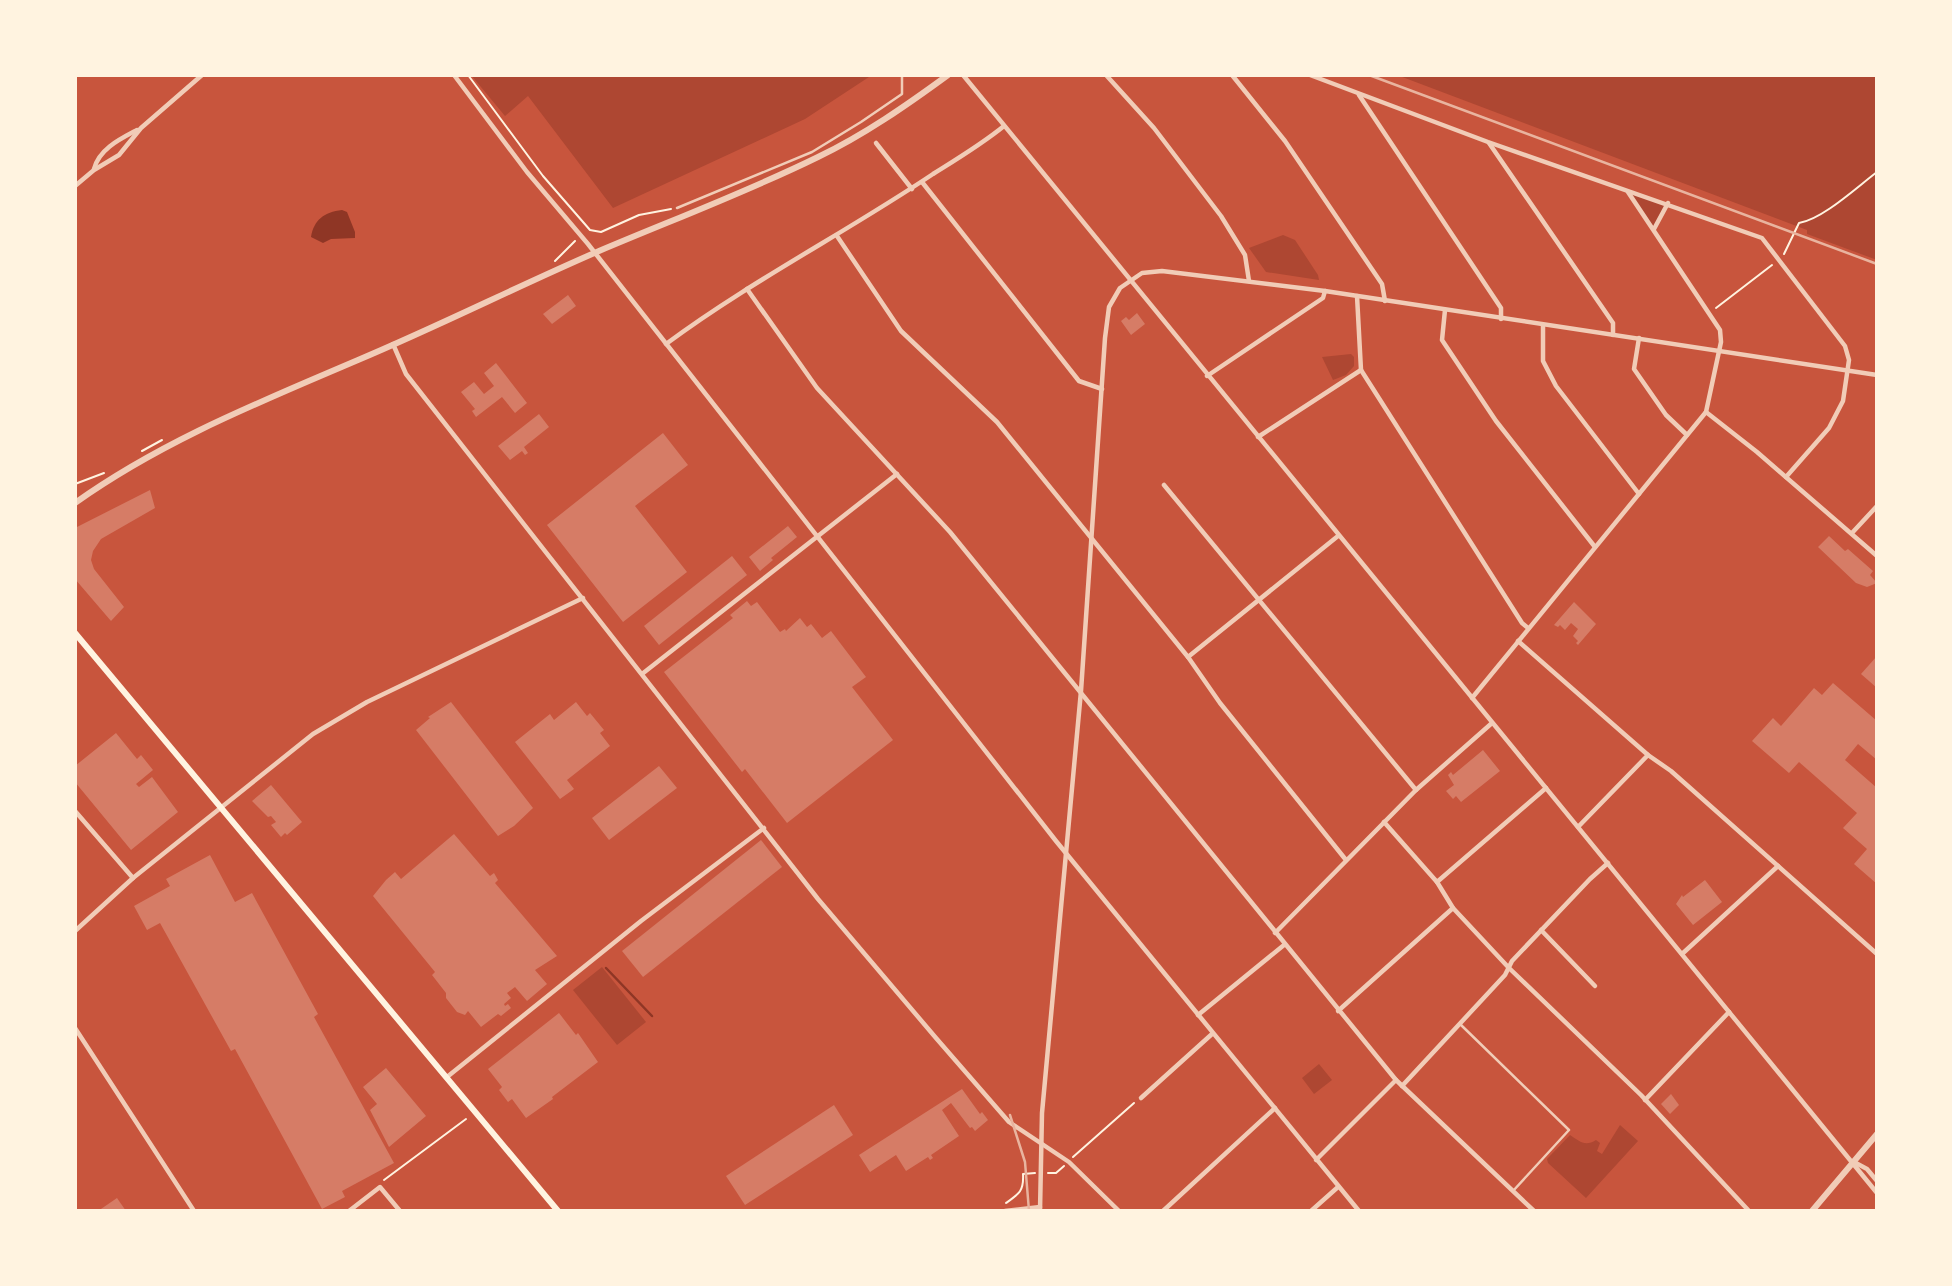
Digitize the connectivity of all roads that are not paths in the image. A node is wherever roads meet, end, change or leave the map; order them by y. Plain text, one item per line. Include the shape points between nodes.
1 (202, 75) edge
2 (454, 75) edge
3 (902, 75) edge
4 (948, 75) edge
5 (963, 75) edge
6 (1106, 75) edge
7 (1232, 75) edge
8 (1310, 75) edge
9 (1358, 94) junction
10 (1004, 126) junction
11 (141, 128) junction
12 (876, 142) dead end
13 (1488, 142) junction
14 (93, 170) junction
15 (922, 182) junction
16 (75, 186) edge
17 (912, 188) junction
18 (1628, 191) junction
19 (1668, 203) junction
20 (677, 208) road end
21 (1654, 229) junction
22 (837, 236) junction
23 (595, 253) junction
24 (1130, 280) junction
25 (1249, 281) junction
26 (747, 289) junction
27 (1325, 291) junction
28 (1357, 296) junction
29 (1385, 300) junction
30 (1445, 310) junction
31 (1501, 319) junction
32 (1543, 325) junction
33 (1613, 335) junction
34 (1639, 338) junction
35 (393, 344) junction
36 (666, 344) junction
37 (1719, 350) junction
38 (1361, 370) junction
39 (1847, 370) junction
40 (1877, 375) edge
41 (1207, 376) junction
42 (1102, 389) junction
43 (1706, 412) junction
44 (1688, 435) junction
45 (1258, 437) junction
46 (897, 474) junction
47 (1786, 477) junction
48 (1164, 485) dead end
49 (1639, 494) junction
50 (75, 503) edge
51 (1877, 506) edge
52 (1852, 533) junction
53 (1338, 536) junction
54 (819, 537) junction
55 (1093, 539) junction
56 (1595, 547) junction
57 (1877, 556) edge
58 (583, 598) junction
59 (1258, 600) junction
60 (1528, 628) junction
61 (75, 633) edge
62 (1518, 641) junction
63 (1188, 657) junction
64 (642, 674) junction
65 (1081, 691) junction
66 (1472, 698) junction
67 (1492, 723) junction
68 (1648, 755) junction
69 (1546, 788) junction
70 (1416, 790) junction
71 (220, 807) junction
72 (75, 811) edge
73 (1384, 822) junction
74 (1578, 827) junction
75 (764, 828) junction
76 (1065, 852) junction
77 (1346, 860) junction
78 (1608, 863) junction
79 (1778, 866) junction
80 (133, 878) junction
81 (1437, 883) junction
82 (1454, 908) junction
83 (1541, 930) junction
84 (75, 931) edge
85 (1275, 933) junction
86 (1284, 945) junction
87 (1682, 954) junction
88 (1877, 954) edge
89 (1509, 968) junction
90 (1595, 986) dead end
91 (1338, 1011) junction
92 (1729, 1012) junction
93 (1197, 1015) junction
94 (1460, 1024) junction
95 (75, 1028) edge
96 (1212, 1034) junction
97 (447, 1077) junction
98 (1396, 1080) junction
99 (1402, 1086) junction
100 (1141, 1098) road end
101 (1645, 1100) junction
102 (1275, 1108) junction
103 (1877, 1134) edge
104 (1041, 1143) junction
105 (1316, 1160) junction
106 (1853, 1162) junction
107 (1877, 1181) edge
108 (1338, 1187) junction
109 (1513, 1191) junction
110 (1877, 1193) edge
111 (1003, 1209) edge
112 (1040, 1209) edge
113 (194, 1211) edge
114 (349, 1211) edge
115 (400, 1211) edge
116 (558, 1211) edge
117 (1119, 1211) edge
118 (1163, 1211) edge
119 (1311, 1211) edge
120 (1359, 1211) edge
121 (1534, 1211) edge
122 (1749, 1211) edge
123 (1812, 1211) edge

1 - 11 street
2 - 23 street
3 - 20 lane via 902,94 822,146
4 - 23 street via 820,156
5 - 10 street
6 - 25 street via 1154,128 1221,216 1245,255
7 - 29 street via 1285,141 1382,284
8 - 9 street
9 - 13 street
9 - 31 street via 1501,308
10 - 15 street
10 - 24 street
11 - 14 street via 119,155
11 - 14 street via 107,149
12 - 17 street
13 - 18 street
13 - 33 street via 1613,323
14 - 16 street
15 - 17 street
15 - 42 street via 1079,382
17 - 22 street
18 - 19 street
18 - 21 street
19 - 21 street
19 - 39 street via 1762,238 1845,346
21 - 37 street via 1720,330
22 - 26 street
22 - 55 street via 901,331 997,422
23 - 35 street
23 - 36 street
24 - 25 street via 1161,271
24 - 41 street
24 - 42 street via 1109,307
25 - 27 street
26 - 36 street
26 - 46 street via 817,388
27 - 28 street
27 - 41 street via 1323,298
28 - 29 street
28 - 38 street
29 - 30 street
30 - 31 street
30 - 56 street via 1442,340 1496,421
31 - 32 street
32 - 33 street
32 - 49 street via 1543,361 1556,386
33 - 34 street
34 - 37 street
34 - 44 street via 1634,369 1666,415
35 - 50 street via 190,433
35 - 58 street via 407,374
36 - 54 street
37 - 39 street
37 - 43 street
38 - 45 street
38 - 60 street
39 - 40 street
39 - 47 street via 1843,401 1829,428
41 - 45 street
42 - 55 street
43 - 44 street
43 - 47 street
44 - 49 street
45 - 53 street
46 - 54 street
46 - 65 street
47 - 52 street
48 - 59 street
49 - 56 street
51 - 52 street
52 - 57 street
53 - 59 street
53 - 66 street
54 - 64 street
54 - 76 street
55 - 63 street
55 - 65 street
56 - 60 street
58 - 64 street
58 - 71 street via 356,708 313,734
59 - 63 street
59 - 70 street
60 - 62 street
61 - 71 main road
62 - 66 street
62 - 68 street
63 - 77 street
64 - 75 street
65 - 76 street
65 - 85 street
66 - 67 street
67 - 69 street
67 - 70 street
68 - 74 street
68 - 79 street
69 - 74 street
69 - 81 street
70 - 73 street
71 - 80 street
71 - 97 main road
72 - 80 street
73 - 77 street
73 - 81 street
74 - 78 street
75 - 97 street
75 - 104 street via 818,900 984,1094 1009,1122
76 - 93 street
76 - 104 street
77 - 85 street
78 - 83 street
78 - 87 street
79 - 87 street
79 - 88 street
80 - 84 street
81 - 82 street
82 - 89 street
82 - 91 street
83 - 89 street
83 - 90 street
85 - 86 street
86 - 91 street
86 - 93 street
87 - 92 street
89 - 94 street
89 - 101 street
91 - 98 street
92 - 101 street
92 - 106 street
93 - 96 street
94 - 99 street
94 - 109 lane via 1569,1130
95 - 113 street
96 - 100 street
96 - 102 street
97 - 116 main road
98 - 99 street
98 - 105 street
99 - 109 street
101 - 122 street
102 - 105 street
102 - 118 street
103 - 106 street
104 - 112 street
104 - 117 street via 1069,1162
105 - 108 street
106 - 107 street
106 - 110 street
106 - 123 street
108 - 119 street
108 - 120 street
109 - 121 street
111 - 112 street
114 - 115 street via 380,1187

